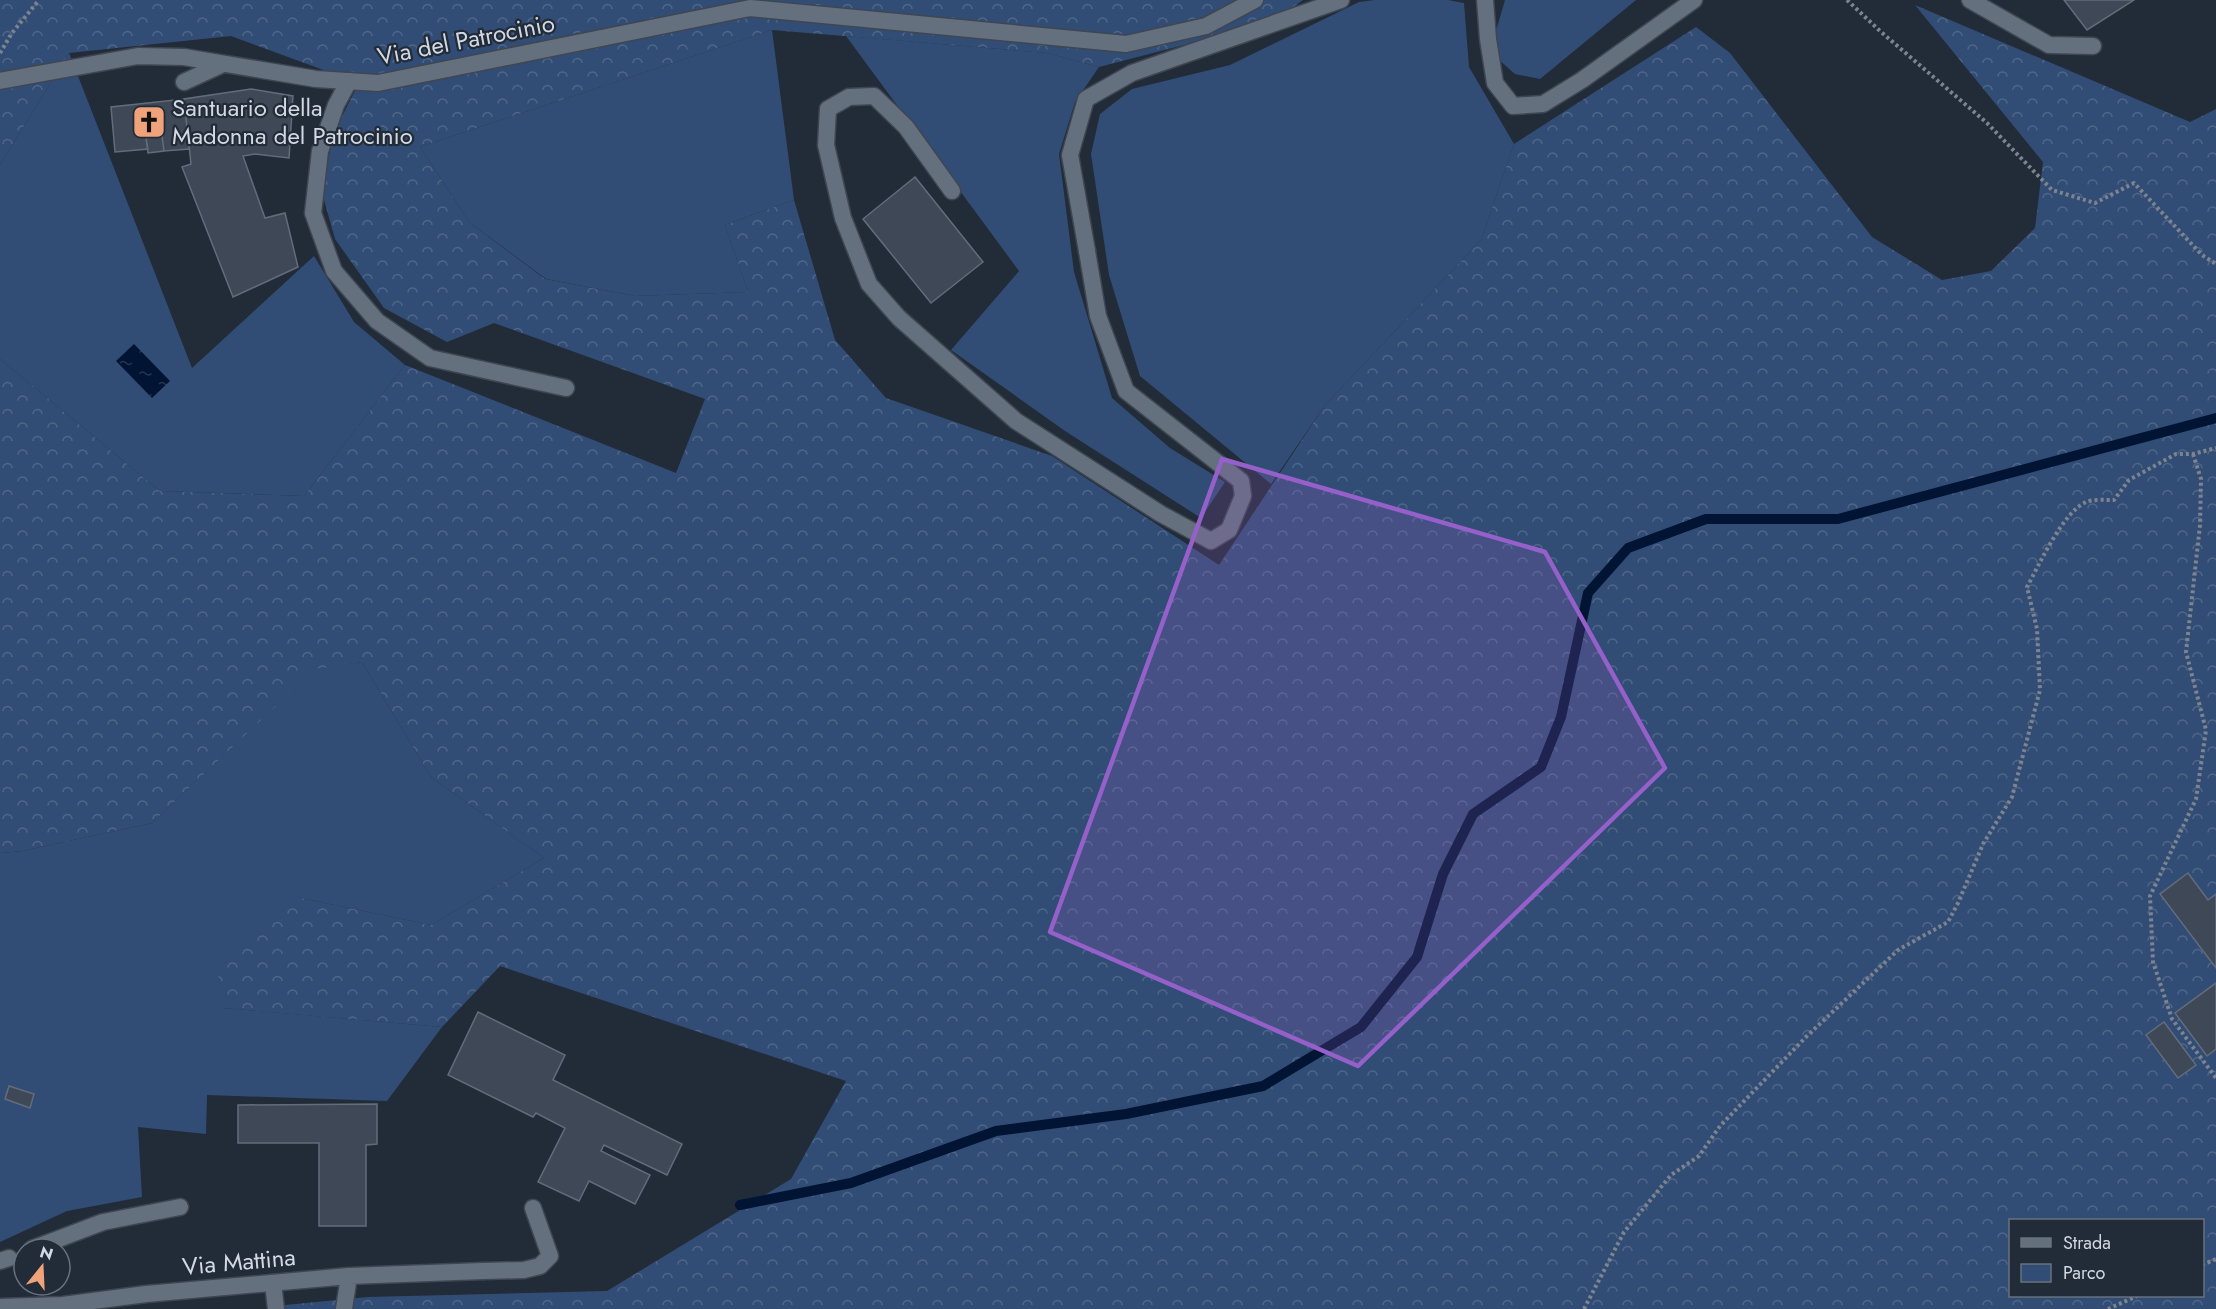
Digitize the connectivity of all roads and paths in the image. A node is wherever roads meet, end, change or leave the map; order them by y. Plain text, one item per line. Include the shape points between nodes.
1 (39, 0) edge
2 (1255, 0) edge
3 (1341, 0) edge
4 (1485, 0) edge
5 (1694, 0) edge
6 (1848, 0) edge
7 (1970, 0) edge
8 (2093, 46) dead end
9 (0, 54) edge
10 (224, 64) junction
11 (0, 81) edge
12 (349, 81) junction
13 (184, 82) dead end
14 (952, 191) dead end
15 (2216, 264) edge
16 (566, 388) dead end
17 (2216, 448) edge
18 (2193, 454) junction
19 (2216, 1078) edge
20 (180, 1207) dead end
21 (533, 1208) dead end
22 (64, 1237) edge
23 (349, 1276) junction
24 (273, 1283) junction
25 (2135, 1297) edge
26 (82, 1306) edge
27 (0, 1307) edge
28 (276, 1309) edge
29 (344, 1309) edge
30 (1584, 1309) edge
31 (2108, 1309) edge

1 - 9 path
2 - 12 street, Via del Patrocinio via 1206,26 1126,44 750,8 378,83
3 - 14 street via 1132,73 1086,99 1070,155 1098,316 1126,391 1241,481 1243,496 1234,520 1229,530 1211,542 1017,421 899,318 869,284 843,218 826,146 828,109 849,97 874,96 906,128
4 - 5 street via 1495,83 1513,106 1543,104
6 - 15 path via 1987,123 2052,190 2095,203 2134,183 2202,255
7 - 8 street via 2049,45
10 - 11 street, Via del Patrocinio via 184,57 138,56
10 - 12 street, Via del Patrocinio
10 - 13 street
12 - 16 street via 320,151 313,213 334,271 377,321 430,358
17 - 18 path
18 - 19 path via 2201,478 2200,525 2186,652 2206,730 2196,799 2150,896 2153,962 2172,1018
18 - 30 path via 2176,454 2128,480 2114,500 2086,502 2053,538 2037,567 2027,587 2037,629 2040,690 2012,797 1983,844 1947,922 1898,950 1798,1045 1720,1126 1699,1156 1671,1175 1624,1232
20 - 22 street via 103,1222
21 - 23 street, Via Mattina via 550,1256 540,1266 524,1270
23 - 24 street, Via Mattina
23 - 29 street
24 - 26 street, Via Mattina via 146,1294
24 - 28 street
25 - 31 path
26 - 27 street, Via Mattina

